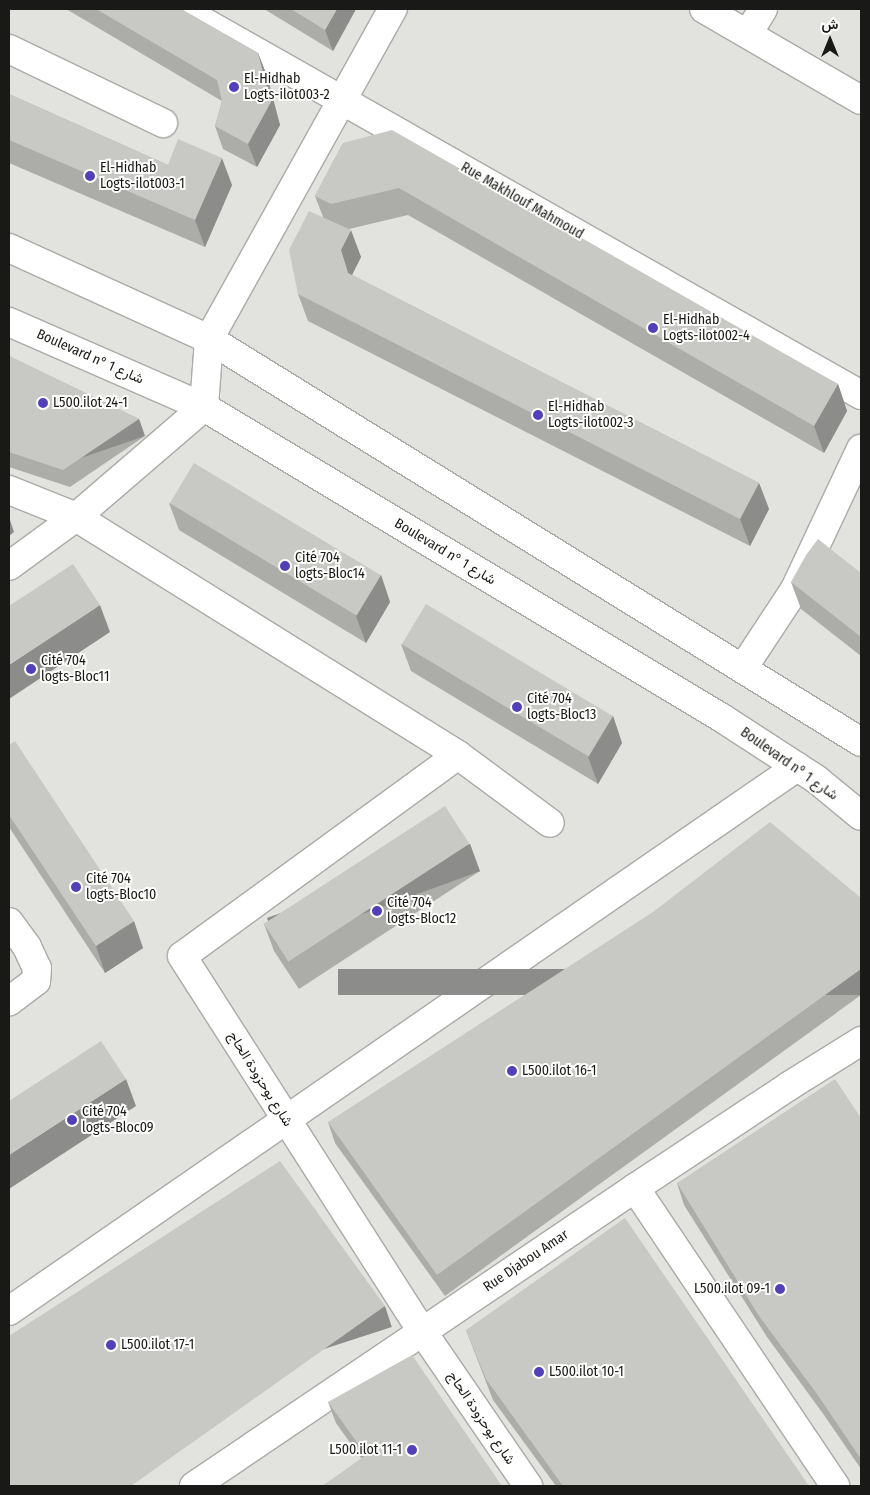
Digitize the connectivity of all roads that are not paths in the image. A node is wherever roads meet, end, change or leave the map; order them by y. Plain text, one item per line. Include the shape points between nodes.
1 (181, 9) edge
2 (392, 9) edge
3 (704, 9) edge
4 (763, 9) edge
5 (748, 34) junction
6 (9, 49) edge
7 (342, 99) junction
8 (861, 100) edge
9 (163, 123) dead end
10 (9, 248) edge
11 (9, 322) edge
12 (209, 339) junction
13 (861, 395) edge
14 (204, 407) junction
15 (861, 449) edge
16 (9, 490) edge
17 (76, 517) junction
18 (9, 566) edge
19 (743, 668) junction
20 (861, 742) edge
21 (458, 755) junction
22 (797, 767) junction
23 (861, 816) edge
24 (550, 823) dead end
25 (9, 922) edge
26 (9, 1001) edge
27 (860, 1046) edge
28 (286, 1120) junction
29 (635, 1188) junction
30 (9, 1311) edge
31 (422, 1331) junction
32 (206, 1483) edge
33 (528, 1486) edge
34 (836, 1486) edge

1 - 7 street, Rue Makhlouf Mahmoud
2 - 7 street
3 - 5 street
4 - 5 street
5 - 8 street
6 - 9 street
7 - 12 street
7 - 13 street, Rue Makhlouf Mahmoud
10 - 12 street
11 - 14 street, Boulevard n° شارع 1
12 - 14 street
12 - 19 street
14 - 17 street
14 - 22 street, Boulevard n° شارع 1 via 722,718
15 - 19 street via 795,589
16 - 17 street
17 - 18 street
17 - 21 street
19 - 20 street
21 - 24 street
21 - 28 street, شارع بوحزودة الحاج via 182,956
22 - 23 street, Boulevard n° شارع 1
22 - 28 street
25 - 26 street via 37,968 36,981
27 - 29 street, Rue Djabou Amar via 788,1086
28 - 30 street
28 - 31 street, شارع بوحزودة الحاج
29 - 31 street, Rue Djabou Amar
29 - 34 street
31 - 32 street, Rue Djabou Amar
31 - 33 street, شارع بوحزودة الحاج

